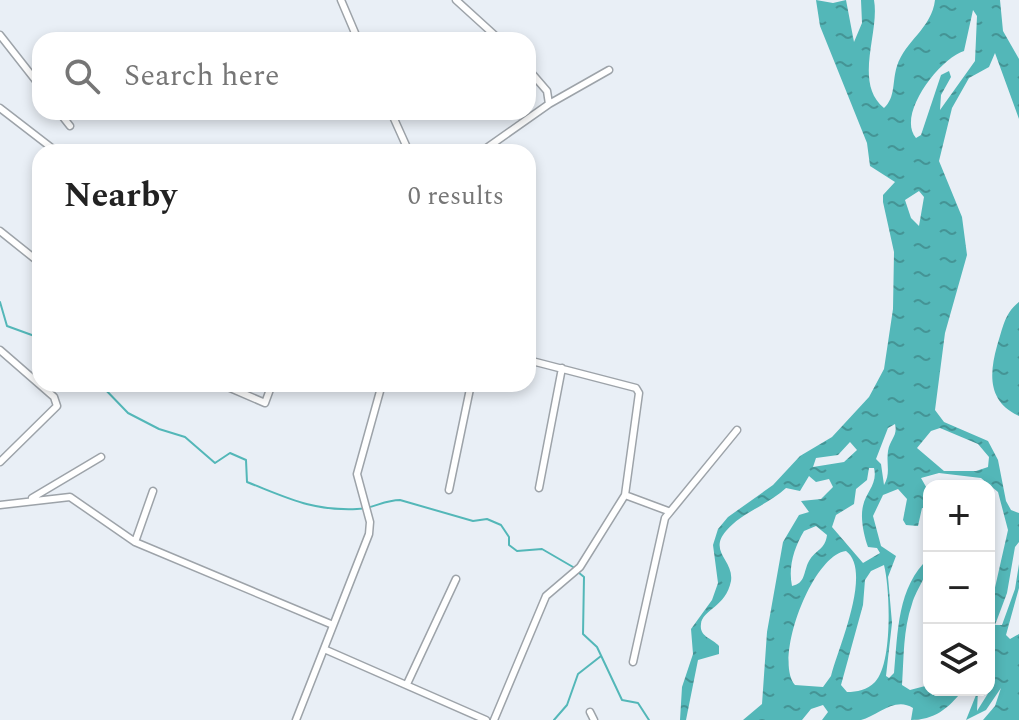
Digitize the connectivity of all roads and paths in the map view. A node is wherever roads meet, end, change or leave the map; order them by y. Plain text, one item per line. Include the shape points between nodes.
1 (341, 0) edge
2 (456, 0) edge
3 (355, 32) edge
4 (491, 32) edge
5 (0, 35) edge
6 (609, 70) dead end
7 (32, 76) edge
8 (536, 78) edge
9 (549, 104) junction
10 (0, 108) edge
11 (536, 113) edge
12 (65, 120) edge
13 (395, 120) edge
14 (526, 120) edge
15 (70, 126) dead end
16 (47, 144) edge
17 (405, 144) edge
18 (492, 144) edge
19 (0, 231) edge
20 (32, 257) edge
21 (0, 350) edge
22 (536, 362) edge
23 (562, 368) junction
24 (32, 378) edge
25 (48, 392) edge
26 (240, 392) edge
27 (269, 392) edge
28 (380, 392) edge
29 (469, 392) edge
30 (737, 430) dead end
31 (101, 457) dead end
32 (0, 462) edge
33 (539, 488) dead end
34 (449, 490) dead end
35 (153, 491) dead end
36 (625, 495) junction
37 (27, 502) junction
38 (0, 505) edge
39 (668, 511) junction
40 (135, 542) junction
41 (456, 579) dead end
42 (333, 625) junction
43 (324, 649) junction
44 (633, 662) dead end
45 (407, 684) junction
46 (590, 712) dead end
47 (296, 720) edge
48 (486, 720) edge
49 (494, 720) edge
50 (594, 720) edge

1 - 3 street
2 - 4 street
5 - 7 street
6 - 9 street
8 - 9 street via 547,91
9 - 11 street
10 - 16 street
12 - 15 street
13 - 17 street
14 - 18 street
19 - 20 street
21 - 24 street
22 - 23 street
23 - 33 street
23 - 36 street via 639,390
25 - 32 street via 57,406
26 - 27 street via 265,403
28 - 42 street via 357,474 369,534
29 - 34 street
30 - 39 street
31 - 37 street
35 - 40 street
36 - 39 street
36 - 49 street via 580,567 543,601
37 - 38 street
37 - 40 street via 70,497
39 - 44 street
40 - 42 street
41 - 45 street
42 - 43 street
43 - 45 street
43 - 47 street
45 - 48 street
46 - 50 street

